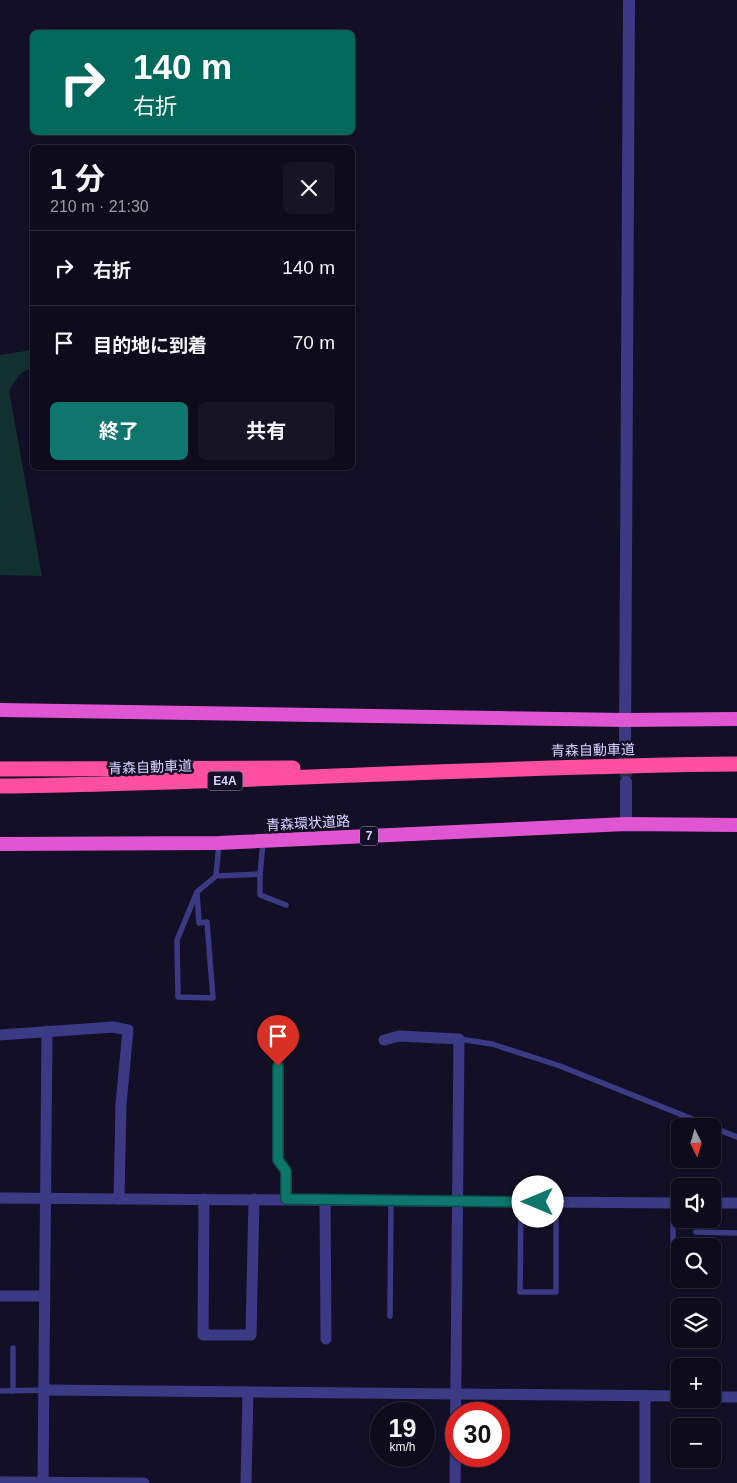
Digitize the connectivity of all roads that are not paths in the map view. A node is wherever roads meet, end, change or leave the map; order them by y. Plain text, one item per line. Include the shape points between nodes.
1 (630, 0) edge
2 (0, 710) edge
3 (737, 719) edge
4 (624, 720) junction
5 (626, 747) tunnel mouth
6 (737, 764) edge
7 (0, 769) edge
8 (450, 770) junction
9 (626, 782) tunnel mouth
10 (0, 786) edge
11 (626, 824) junction
12 (737, 825) edge
13 (263, 841) junction
14 (219, 843) junction
15 (0, 844) edge
16 (260, 874) junction
17 (216, 876) junction
18 (197, 892) junction
19 (286, 905) dead end
20 (48, 1031) junction
21 (0, 1035) edge
22 (384, 1040) dead end
23 (459, 1040) junction
24 (278, 1066) dead end
25 (689, 1118) edge
26 (721, 1131) edge
27 (737, 1137) edge
28 (0, 1198) edge
29 (46, 1198) junction
30 (119, 1198) junction
31 (204, 1199) junction
32 (254, 1199) junction
33 (286, 1199) junction
34 (325, 1200) junction
35 (391, 1201) junction
36 (457, 1202) junction
37 (521, 1202) junction
38 (556, 1202) junction
39 (737, 1202) edge
40 (671, 1203) edge
41 (721, 1203) edge
42 (696, 1232) dead end
43 (737, 1233) edge
44 (0, 1296) edge
45 (45, 1296) junction
46 (390, 1316) dead end
47 (326, 1339) dead end
48 (13, 1348) dead end
49 (45, 1390) junction
50 (0, 1391) edge
51 (13, 1391) junction
52 (248, 1392) junction
53 (456, 1393) junction
54 (645, 1396) junction
55 (671, 1396) edge
56 (721, 1397) edge
57 (737, 1397) edge
58 (0, 1482) edge
59 (43, 1482) edge
60 (144, 1483) edge
61 (246, 1483) edge
62 (456, 1483) edge
63 (645, 1483) edge

1 - 4 street
2 - 4 highway
3 - 4 highway
4 - 5 street
6 - 8 highway, 青森自動車道 / E4A
7 - 8 highway, 青森自動車道 / E4A
8 - 10 highway, 青森自動車道 / E4A via 228,781
9 - 11 street
11 - 12 highway, 青森環状道路 / 7
11 - 13 highway, 青森環状道路 / 7
13 - 14 highway, 青森環状道路 / 7
13 - 16 lane
14 - 15 highway, 青森環状道路 / 7
14 - 17 lane
16 - 17 lane
16 - 19 lane via 260,896
17 - 18 lane
18 - 18 lane via 177,940 178,997 213,998 207,922 199,923
20 - 21 street
20 - 29 street
20 - 30 street via 114,1027 128,1030 121,1104
22 - 23 street via 399,1036
23 - 25 lane via 492,1044 560,1066
23 - 36 street
24 - 33 lane via 278,1160 286,1171
26 - 27 lane
28 - 29 street
29 - 30 street
29 - 45 street
30 - 31 street
31 - 32 street
31 - 32 street via 203,1335 251,1334
32 - 33 street
33 - 34 street
34 - 35 street
34 - 47 street
35 - 36 street
35 - 46 lane
36 - 37 street
36 - 53 street
37 - 38 street
37 - 38 lane via 520,1292 556,1292
38 - 40 street
39 - 41 street
42 - 43 lane
44 - 45 street
45 - 49 street
48 - 51 lane
49 - 51 lane
49 - 52 street
49 - 59 street
50 - 51 lane
52 - 53 street
52 - 61 street
53 - 54 street
53 - 62 street
54 - 55 street
54 - 63 street
56 - 57 street
58 - 59 street
59 - 60 street

